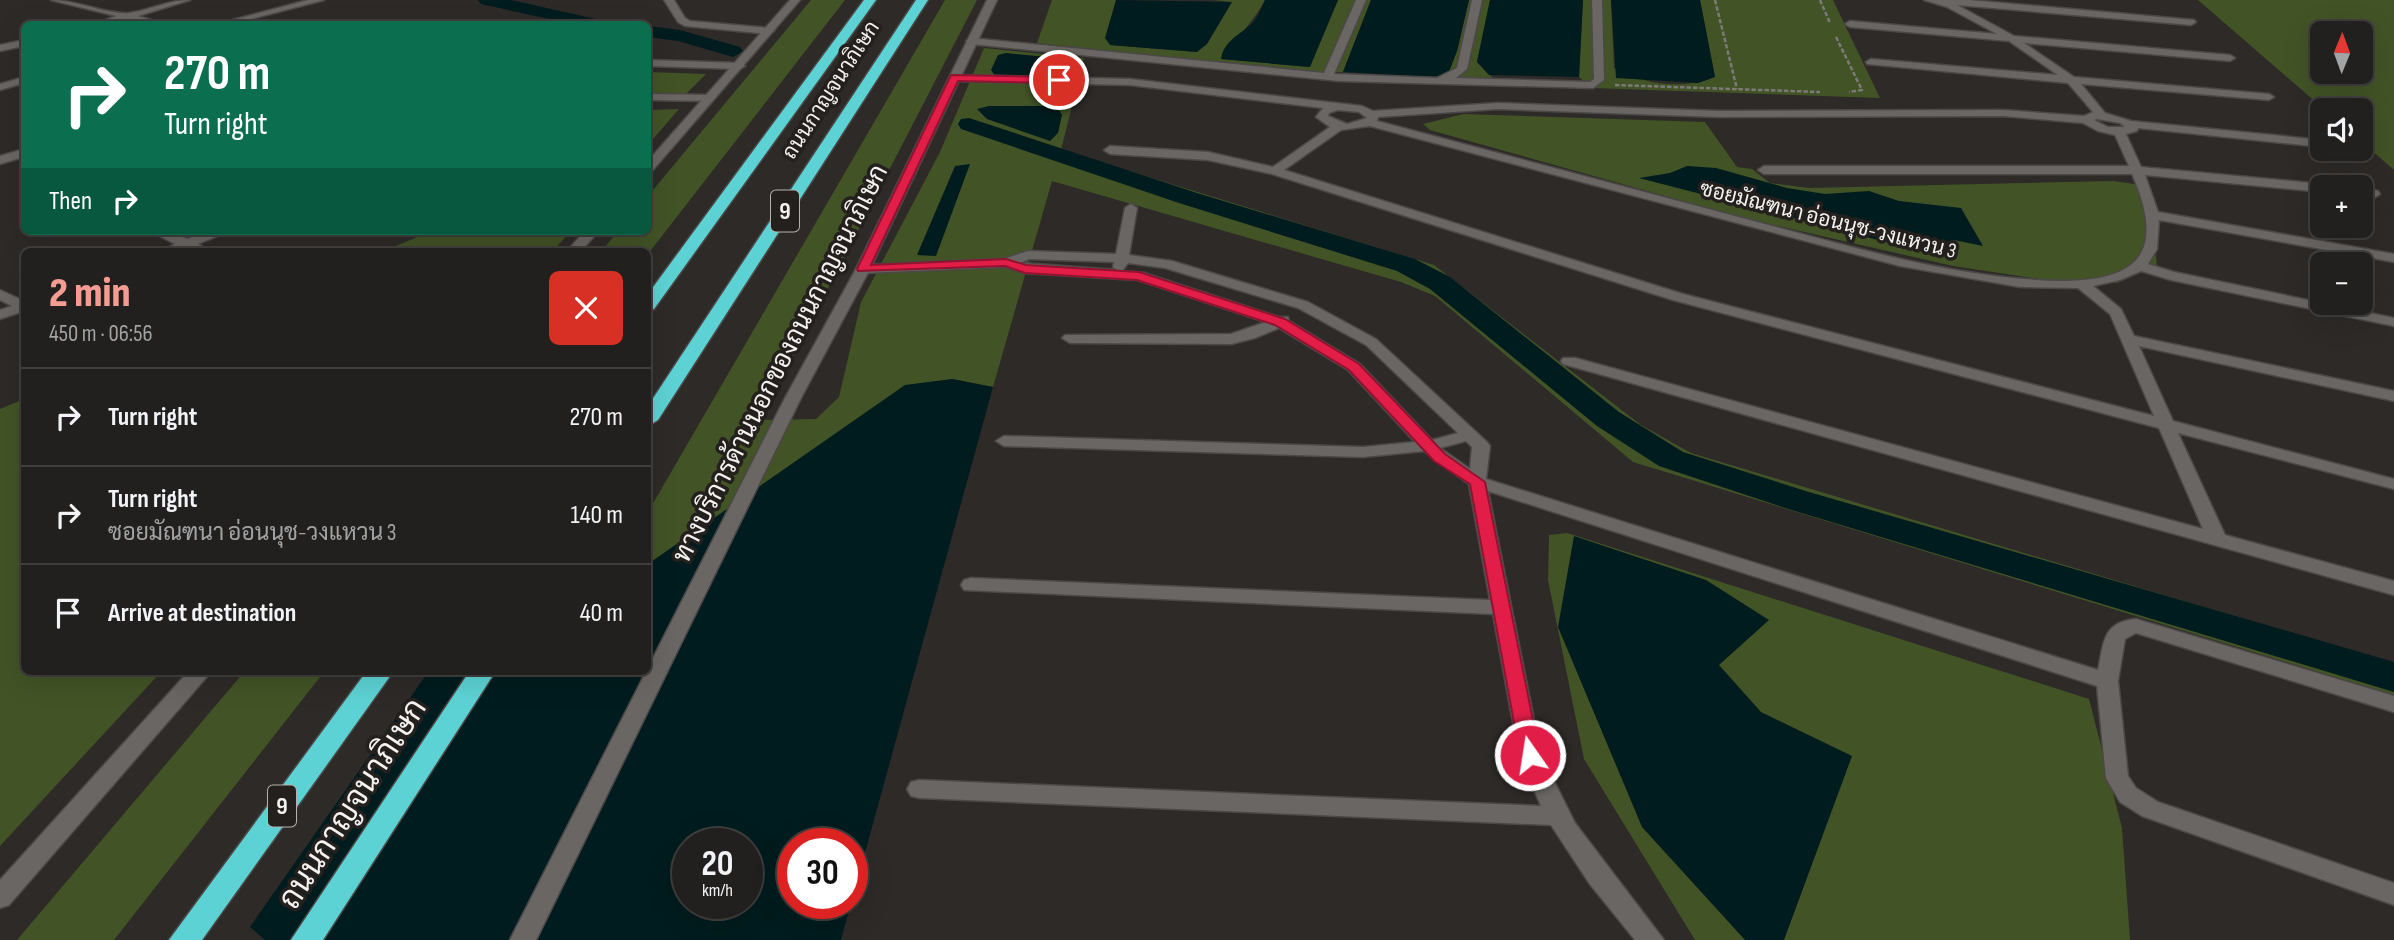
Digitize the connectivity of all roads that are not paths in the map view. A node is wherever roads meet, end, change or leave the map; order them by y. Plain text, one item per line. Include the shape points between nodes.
1 (56, 0) edge
2 (185, 0) edge
3 (319, 0) edge
4 (669, 0) edge
5 (795, 0) edge
6 (870, 0) edge
7 (922, 0) edge
8 (992, 0) edge
9 (1361, 0) edge
10 (1477, 0) edge
11 (1597, 0) edge
12 (1929, 0) edge
13 (1956, 2) edge
14 (127, 16) junction
15 (110, 21) edge
16 (148, 21) edge
17 (234, 21) edge
18 (2191, 22) dead end
19 (1850, 24) dead end
20 (769, 31) junction
21 (2011, 38) junction
22 (971, 41) junction
23 (21, 44) edge
24 (0, 48) edge
25 (2231, 58) dead end
26 (1871, 62) dead end
27 (651, 63) edge
28 (651, 69) edge
29 (737, 69) junction
30 (0, 74) edge
31 (1328, 77) junction
32 (21, 79) edge
33 (2072, 80) junction
34 (21, 81) edge
35 (1436, 81) junction
36 (952, 83) junction
37 (0, 87) edge
38 (651, 97) edge
39 (2269, 97) dead end
40 (707, 101) junction
41 (651, 104) edge
42 (1334, 108) junction
43 (2101, 115) junction
44 (1322, 117) junction
45 (1370, 118) junction
46 (2086, 120) junction
47 (2132, 124) junction
48 (1339, 126) junction
49 (2119, 131) junction
50 (2310, 142) edge
51 (1111, 150) dead end
52 (21, 154) edge
53 (0, 160) edge
54 (651, 165) edge
55 (1764, 170) dead end
56 (2134, 170) junction
57 (1275, 171) junction
58 (2310, 187) edge
59 (1131, 208) dead end
60 (2153, 215) junction
61 (167, 235) edge
62 (212, 235) edge
63 (588, 235) edge
64 (188, 244) junction
65 (177, 248) edge
66 (196, 248) edge
67 (577, 248) edge
68 (2394, 258) edge
69 (1121, 266) junction
70 (2140, 266) junction
71 (863, 269) junction
72 (2081, 284) junction
73 (0, 294) edge
74 (651, 301) edge
75 (21, 304) edge
76 (1303, 305) junction
77 (21, 307) edge
78 (0, 315) edge
79 (1280, 322) junction
80 (2394, 322) edge
81 (1070, 338) dead end
82 (2128, 339) junction
83 (1569, 361) dead end
84 (2394, 396) edge
85 (651, 415) edge
86 (2166, 426) junction
87 (1470, 435) junction
88 (1004, 441) dead end
89 (1428, 446) junction
90 (1477, 482) junction
91 (2394, 484) edge
92 (2217, 539) junction
93 (971, 584) dead end
94 (2394, 588) edge
95 (1500, 607) junction
96 (197, 675) edge
97 (378, 675) edge
98 (480, 675) edge
99 (2107, 681) junction
100 (2394, 704) edge
101 (919, 789) dead end
102 (1558, 816) junction
103 (2394, 894) edge
104 (0, 897) edge
105 (184, 940) edge
106 (306, 940) edge
107 (523, 940) edge
108 (1651, 940) edge

1 - 14 street
2 - 14 street
3 - 17 street
4 - 20 street via 688,24
5 - 20 street
6 - 74 highway, ถนนกาญจนาภิเษก / 9
7 - 85 highway, ถนนกาญจนาภิเษก / 9
8 - 22 street, ทางบริการด้านนอกของถนนกาญจนาภิเษก
9 - 31 street
10 - 35 street via 1462,69
11 - 35 street via 1599,80 1593,85
12 - 13 street
13 - 18 street
13 - 21 street
14 - 15 street
14 - 16 street
19 - 21 street
20 - 29 street
21 - 25 street
21 - 33 street
22 - 31 street
22 - 36 street, ทางบริการด้านนอกของถนนกาญจนาภิเษก
23 - 24 street
26 - 33 street
27 - 29 street
28 - 29 street
29 - 40 street
30 - 32 street
31 - 35 street
33 - 39 street
33 - 43 street
34 - 37 street
36 - 42 street, ซอยมัณฑนา อ่อนนุช-วงแหวน 3 via 1142,83
36 - 44 street via 1197,97
36 - 71 street, ทางบริการด้านนอกของถนนกาญจนาภิเษก
38 - 40 street
40 - 41 street
40 - 54 street
42 - 44 street via 1324,111
42 - 45 street, ซอยมัณฑนา อ่อนนุช-วงแหวน 3 via 1349,107
43 - 46 street
43 - 47 street
44 - 48 street
45 - 46 street via 1498,106 1732,114 2003,113
45 - 48 street, ซอยมัณฑนา อ่อนนุช-วงแหวน 3
45 - 72 street, ซอยมัณฑนา อ่อนนุช-วงแหวน 3 via 1850,250 1951,273
46 - 49 street
47 - 49 street via 2130,130
47 - 50 street
48 - 57 street
49 - 56 street
51 - 57 street via 1208,156
52 - 53 street
55 - 56 street
56 - 58 street
56 - 60 street
57 - 86 street via 1591,272
59 - 69 street
60 - 68 street
60 - 70 street via 2154,243
61 - 64 street
62 - 64 street
63 - 67 street
64 - 65 street
64 - 66 street
69 - 71 street via 1025,269 1006,262
69 - 76 street via 1167,264
69 - 79 street
70 - 72 street, ซอยมัณฑนา อ่อนนุช-วงแหวน 3
70 - 80 street
71 - 107 street, ทางบริการด้านนอกของถนนกาญจนาภิเษก via 793,398
72 - 82 street via 2116,312
73 - 75 street
76 - 79 street
76 - 87 street via 1378,346
77 - 78 street
79 - 81 street via 1231,339
79 - 89 street via 1354,367
82 - 84 street
82 - 86 street
83 - 92 street
86 - 91 street
86 - 92 street
87 - 89 street
87 - 90 street via 1481,449
88 - 89 street via 1363,452
89 - 90 street
90 - 95 street
90 - 99 street
92 - 94 street
93 - 95 street
95 - 102 street via 1530,755 1542,790
96 - 104 street
97 - 105 highway, ถนนกาญจนาภิเษก / 9
98 - 106 highway, ถนนกาญจนาภิเษก
99 - 100 street via 2115,637 2130,625
99 - 103 street via 2118,778 2135,801
101 - 102 street
102 - 108 street via 1614,898

